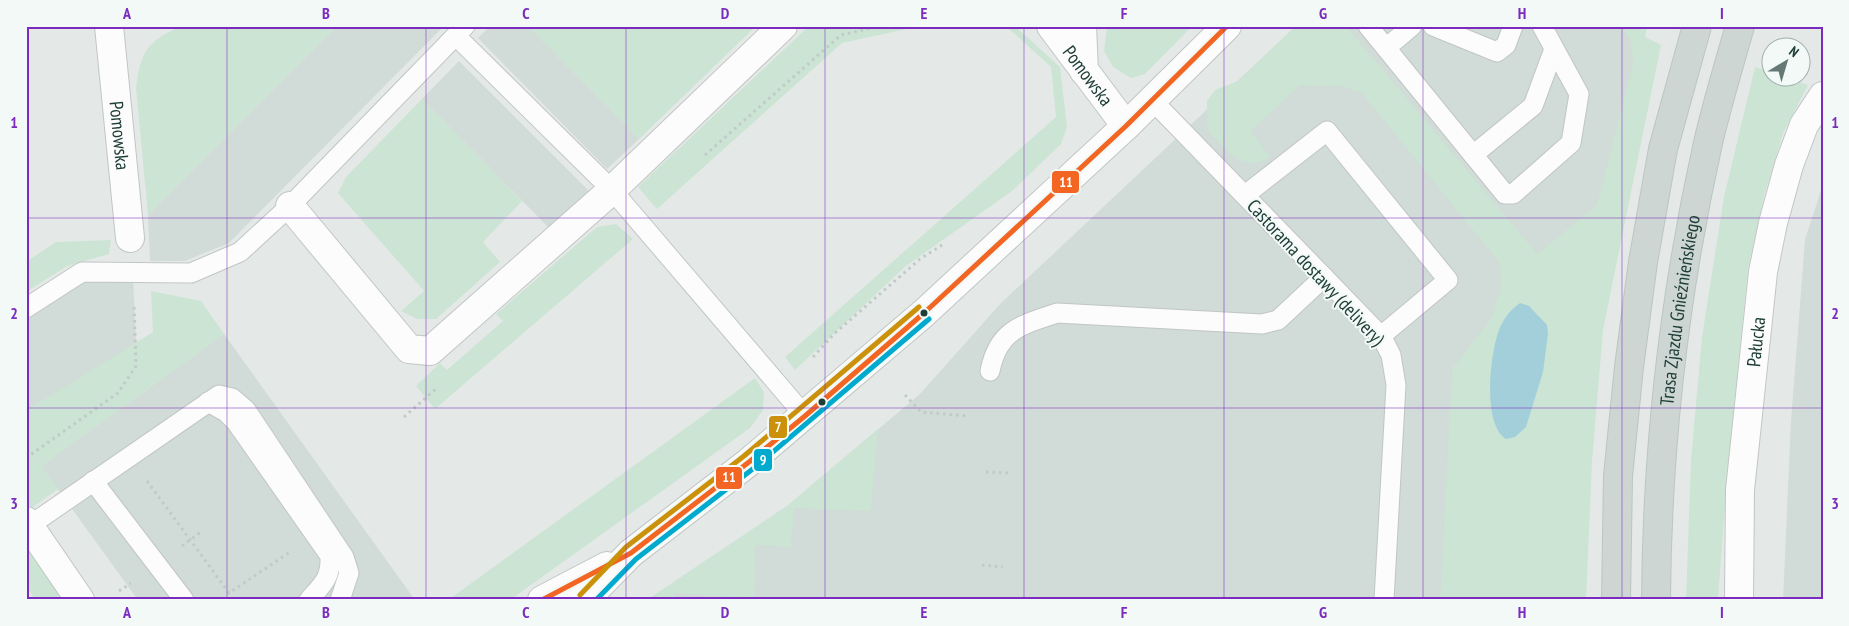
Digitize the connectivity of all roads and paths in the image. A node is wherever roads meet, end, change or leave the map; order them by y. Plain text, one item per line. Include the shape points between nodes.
1 (783, 26) edge
2 (1051, 26) edge
3 (1082, 26) edge
4 (1227, 26) edge
5 (1368, 26) edge
6 (1412, 26) edge
7 (1433, 26) edge
8 (1513, 26) edge
9 (1542, 26) edge
10 (1697, 26) edge
11 (1740, 26) edge
12 (114, 28) edge
13 (460, 31) edge
14 (1466, 32) edge
15 (1386, 48) junction
16 (1554, 49) junction
17 (1084, 71) junction
18 (1823, 96) edge
19 (1152, 100) junction
20 (1126, 126) junction
21 (1473, 155) junction
22 (612, 190) junction
23 (1245, 195) junction
24 (290, 206) junction
25 (130, 238) dead end
26 (944, 243) dead end
27 (133, 272) junction
28 (1324, 277) junction
29 (26, 308) edge
30 (1381, 336) junction
31 (810, 360) dead end
32 (990, 371) dead end
33 (905, 395) dead end
34 (208, 402) junction
35 (805, 416) junction
36 (968, 416) dead end
37 (129, 457) junction
38 (26, 458) edge
39 (986, 472) dead end
40 (1008, 473) dead end
41 (93, 481) junction
42 (28, 524) edge
43 (315, 535) junction
44 (631, 553) junction
45 (982, 565) dead end
46 (1003, 567) dead end
47 (80, 600) edge
48 (184, 600) edge
49 (309, 600) edge
50 (340, 600) edge
51 (542, 600) edge
52 (585, 600) edge
53 (1384, 600) edge
54 (1616, 600) edge
55 (1656, 600) edge
56 (1739, 600) edge

1 - 22 street
2 - 17 street, Pomowska
3 - 17 street
4 - 19 street
5 - 15 lane
6 - 15 lane
7 - 14 lane
8 - 14 lane via 1506,46 1496,52
9 - 16 lane
10 - 54 main road via 1663,149 1643,262 1618,476
11 - 55 main road, Trasa Zjazdu Gnieźnieńskiego via 1708,141 1677,320 1666,414
12 - 25 street, Pomowska
13 - 22 lane
13 - 24 lane
15 - 21 lane
16 - 21 lane via 1534,106
16 - 21 lane via 1579,94 1571,144 1513,194 1505,194
17 - 20 street, Pomowska
18 - 56 street, Pałucka via 1804,125 1789,165 1772,223 1763,272 1740,490
19 - 20 street
19 - 23 lane, Castorama dostawy (delivery)
20 - 35 street via 924,313
22 - 24 street via 430,351 408,349
22 - 35 lane
23 - 28 lane, Castorama dostawy (delivery)
23 - 30 lane via 1327,131 1448,280
24 - 27 lane via 240,252 191,273
26 - 31 path via 920,259 834,334
27 - 29 lane via 82,272
27 - 38 path via 136,366 118,392
28 - 30 lane, Castorama dostawy (delivery)
28 - 32 lane via 1278,320 1262,324 1057,313 1024,324 1004,338 993,356
30 - 53 lane, Castorama dostawy (delivery) via 1391,355 1396,385
33 - 36 path via 921,412
34 - 37 lane
34 - 43 lane via 236,422
34 - 50 lane via 219,395 232,398 246,410 279,459 344,557 349,573
35 - 44 street
37 - 41 lane
37 - 43 path via 229,593
39 - 40 path
41 - 42 lane
41 - 48 lane
42 - 47 street
43 - 49 lane via 330,556 330,571
44 - 51 street
44 - 52 street
45 - 46 path

